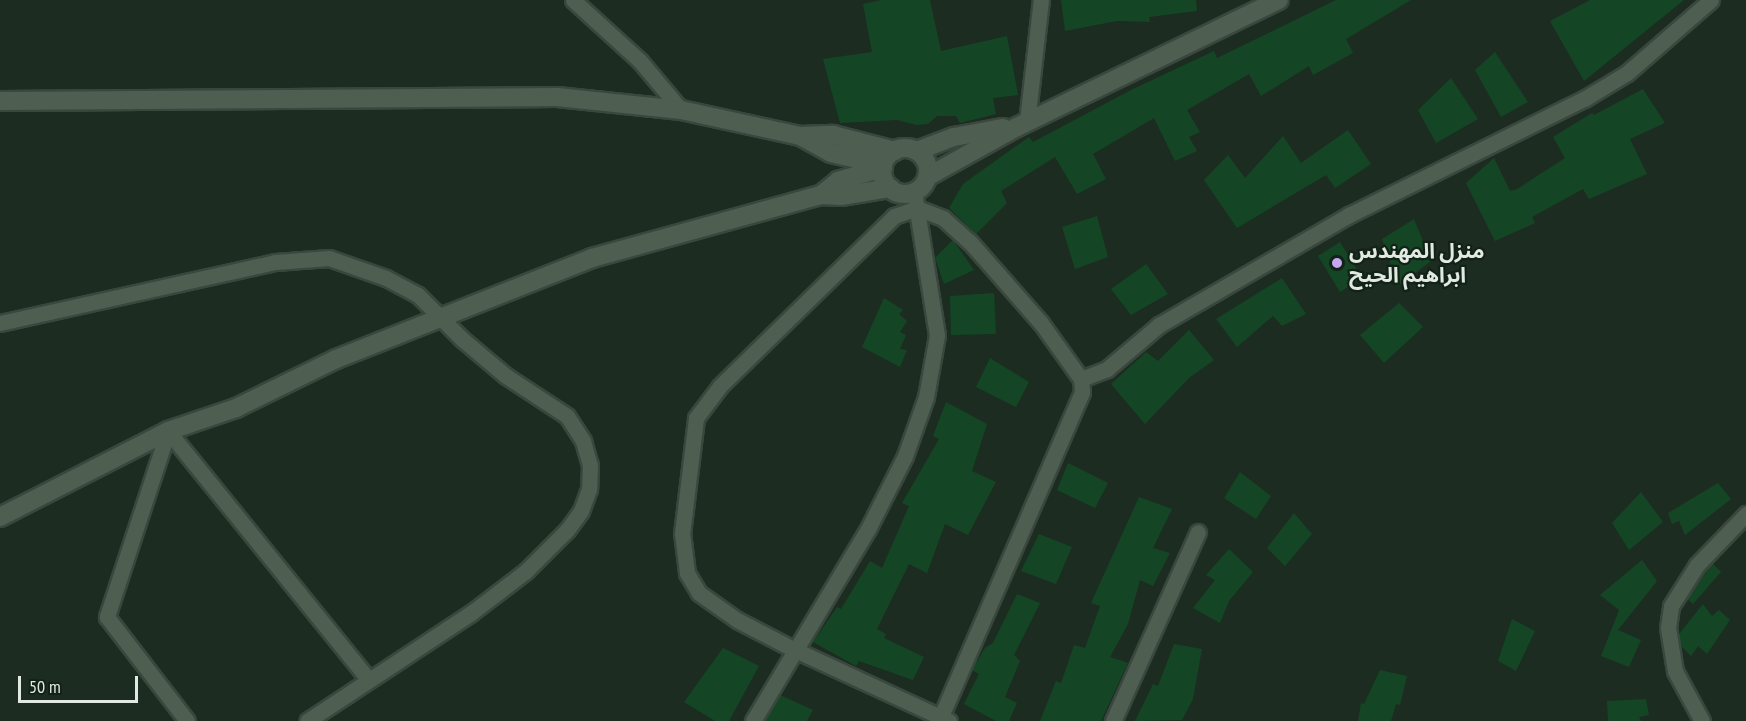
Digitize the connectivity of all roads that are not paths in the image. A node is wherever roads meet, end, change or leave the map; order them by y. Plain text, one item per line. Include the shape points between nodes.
1 (573, 0) edge
2 (1041, 0) edge
3 (1280, 0) edge
4 (1711, 0) edge
5 (0, 101) edge
6 (681, 110) junction
7 (1022, 124) junction
8 (800, 136) junction
9 (895, 151) junction
10 (917, 151) junction
11 (883, 167) junction
12 (927, 177) junction
13 (890, 188) junction
14 (821, 195) junction
15 (915, 200) junction
16 (437, 318) junction
17 (0, 323) edge
18 (1081, 380) junction
19 (168, 431) junction
20 (1746, 514) edge
21 (0, 518) edge
22 (1198, 532) dead end
23 (793, 649) junction
24 (369, 680) junction
25 (943, 720) edge
26 (187, 721) edge
27 (307, 721) edge
28 (753, 721) edge
29 (1113, 721) edge
30 (1702, 721) edge

1 - 6 street via 640,61
2 - 7 street
3 - 7 street
4 - 18 street via 1627,74 1330,225 1160,325 1107,369
5 - 6 street via 557,97
6 - 8 street
7 - 10 street via 954,137
7 - 12 street
8 - 9 street via 833,135
8 - 11 street via 831,153
9 - 10 street
9 - 11 street
10 - 12 street via 927,162
11 - 13 street
11 - 14 street via 838,182
12 - 15 street
13 - 14 street via 841,196
13 - 15 street
14 - 16 street via 592,258
15 - 18 street via 970,242 1041,323
15 - 23 street via 937,335 926,397 905,456 868,529
15 - 23 street via 720,386 696,418 682,534 687,573 709,600
16 - 17 street via 418,295 405,287 328,258 275,262
16 - 19 street via 336,359 236,408
16 - 24 street via 506,376 567,416 583,441 590,465 589,489 581,511 567,530 526,571 471,613
18 - 25 street via 1082,392
19 - 21 street
19 - 24 street
19 - 26 street via 107,618
20 - 30 street via 1697,565 1671,606 1668,628 1675,671
22 - 29 street
23 - 25 street
23 - 28 street
24 - 27 street

